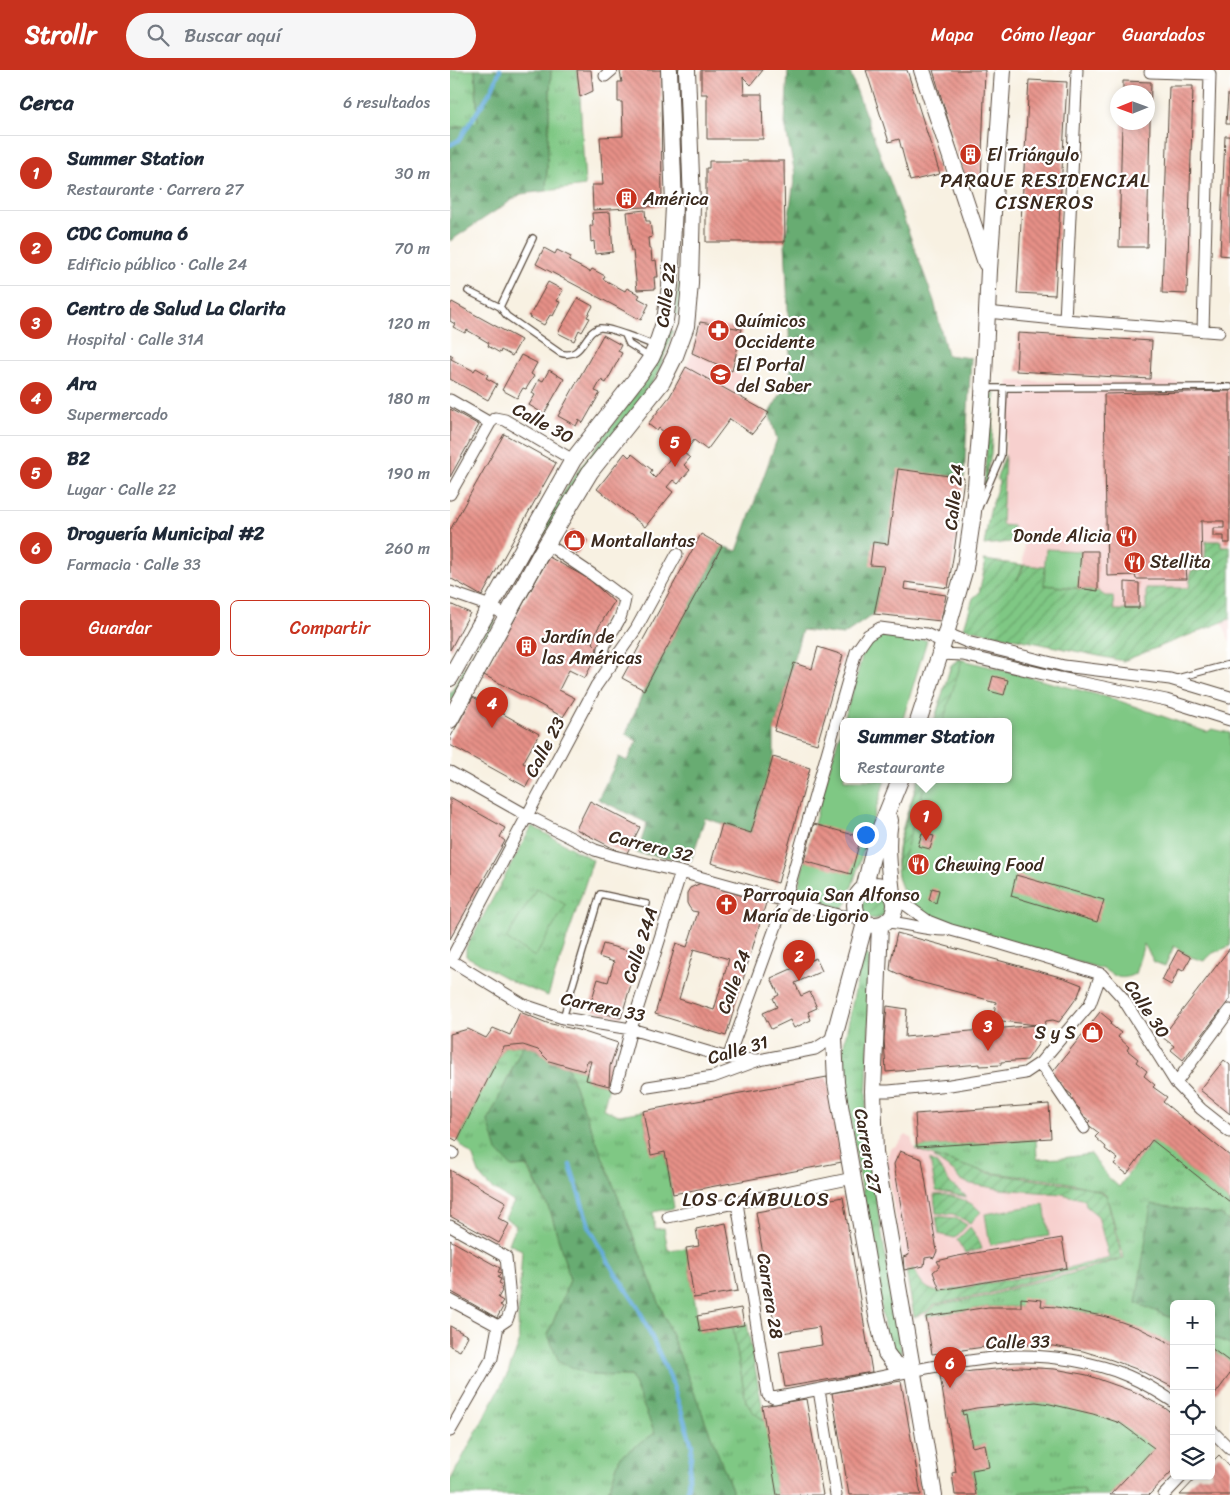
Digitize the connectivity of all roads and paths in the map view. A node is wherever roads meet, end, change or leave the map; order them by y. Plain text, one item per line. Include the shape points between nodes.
1 (669, 70) edge
2 (687, 70) edge
3 (922, 70) edge
4 (1003, 70) edge
5 (1077, 70) edge
6 (1150, 72) dead end
7 (534, 238) dead end
8 (989, 270) junction
9 (468, 291) dead end
10 (500, 306) junction
11 (987, 312) junction
12 (665, 320) junction
13 (1065, 320) junction
14 (686, 326) junction
15 (1203, 331) junction
16 (1219, 332) dead end
17 (625, 335) junction
18 (654, 352) junction
19 (1230, 387) edge
20 (983, 388) junction
21 (1004, 388) junction
22 (450, 400) edge
23 (492, 421) junction
24 (573, 460) junction
25 (450, 492) edge
26 (972, 520) junction
27 (524, 545) junction
28 (543, 549) junction
29 (677, 554) dead end
30 (450, 592) edge
31 (490, 606) junction
32 (507, 616) junction
33 (943, 643) junction
34 (1230, 664) edge
35 (610, 667) junction
36 (450, 678) edge
37 (1170, 679) junction
38 (1230, 697) edge
39 (919, 718) edge
40 (450, 720) edge
41 (1230, 720) edge
42 (450, 772) edge
43 (898, 786) edge
44 (528, 816) junction
45 (681, 872) junction
46 (864, 889) junction
47 (894, 897) junction
48 (785, 901) junction
49 (647, 904) dead end
50 (872, 921) junction
51 (951, 930) junction
52 (450, 960) edge
53 (1100, 974) junction
54 (1230, 1010) edge
55 (563, 1018) junction
56 (631, 1029) junction
57 (834, 1037) junction
58 (728, 1058) junction
59 (759, 1060) junction
60 (1040, 1063) junction
61 (1176, 1083) junction
62 (616, 1086) dead end
63 (648, 1088) dead end
64 (874, 1091) junction
65 (1084, 1128) dead end
66 (1230, 1132) edge
67 (853, 1178) junction
68 (737, 1203) junction
69 (668, 1217) dead end
70 (450, 1226) edge
71 (450, 1300) edge
72 (498, 1326) junction
73 (914, 1370) junction
74 (819, 1390) junction
75 (768, 1395) joint
76 (1170, 1399) edge
77 (450, 1431) edge
78 (1215, 1439) edge
79 (1230, 1449) edge
80 (1178, 1480) edge
81 (836, 1495) edge
82 (934, 1495) edge
83 (1164, 1495) edge

1 - 12 street via 674,206
2 - 14 street, Calle 22 via 692,203
3 - 8 street
4 - 8 street
5 - 13 street
6 - 15 street via 1210,74
7 - 10 lane
8 - 11 street, Calle 24
9 - 10 lane
10 - 17 lane via 522,328 567,355 573,354 596,329
11 - 13 street
11 - 20 street, Calle 24
12 - 14 street
12 - 18 street
13 - 15 street
14 - 28 street, Calle 22 via 662,382 590,472
15 - 16 street
17 - 18 lane via 636,337
17 - 18 lane via 629,344
18 - 24 street
19 - 21 lane
20 - 21 lane
20 - 26 street, Calle 24
21 - 26 lane via 1000,456
22 - 23 street, Calle 30
23 - 24 street, Calle 30 via 505,420
23 - 25 street
24 - 27 street
26 - 33 street, Calle 24 via 965,568
27 - 28 street
27 - 31 street
28 - 32 street, Calle 22
28 - 35 street via 593,574 625,599 620,618 606,639 603,650 604,659
29 - 35 street, Calle 23 via 636,629
30 - 31 street
31 - 32 street
31 - 36 street
32 - 40 street, Calle 22
33 - 37 street via 967,642 1064,666
33 - 39 street, Calle 24
33 - 41 street via 964,655 1166,700
33 - 48 street, Calle 24 via 926,634 880,628 868,635 856,652
34 - 37 lane
35 - 44 street, Calle 23 via 596,686
37 - 38 street
42 - 44 street, Carrera 32
43 - 46 street via 877,837
43 - 47 street via 888,833 888,864
44 - 45 street, Carrera 32 via 595,850
44 - 52 street, Calle 23
45 - 48 street, Carrera 32
45 - 56 street, Calle 24A
46 - 47 street via 879,885
46 - 50 street via 855,902
47 - 50 street via 896,909 893,916
47 - 51 street, Calle 30 via 928,921
48 - 50 street, Carrera 32
48 - 58 street, Calle 24
49 - 55 lane via 600,894
50 - 51 street, Calle 30 via 904,923 926,930
50 - 57 street, Carrera 27
50 - 64 street, Carrera 27
51 - 53 street, Calle 30
52 - 55 street, Carrera 33 via 524,1005
53 - 60 street via 1090,1004
53 - 61 street, Calle 30 via 1122,997
54 - 61 street
55 - 56 street, Carrera 33
56 - 58 street, Carrera 33
56 - 62 street, Calle 24A
57 - 59 street, Calle 31 via 815,1049
57 - 67 street, Carrera 27 via 836,1083
58 - 59 street, Carrera 33
59 - 63 street, Calle 31 via 713,1076
60 - 64 street via 1025,1072 950,1085
60 - 65 street
61 - 66 street, Calle 30
64 - 73 street, Carrera 27 via 874,1153
67 - 68 street
67 - 73 street, Carrera 27 via 886,1353 895,1365
68 - 69 street
68 - 75 street, Carrera 28
70 - 72 street via 506,1256 511,1309 507,1320
71 - 72 street
72 - 77 street via 492,1358
73 - 74 street, Calle 33
73 - 76 street, Calle 33 via 1016,1356 1048,1357 1126,1375
73 - 82 street, Carrera 27
74 - 75 street, Calle 33 via 774,1398
74 - 81 street
78 - 79 street
80 - 83 street

